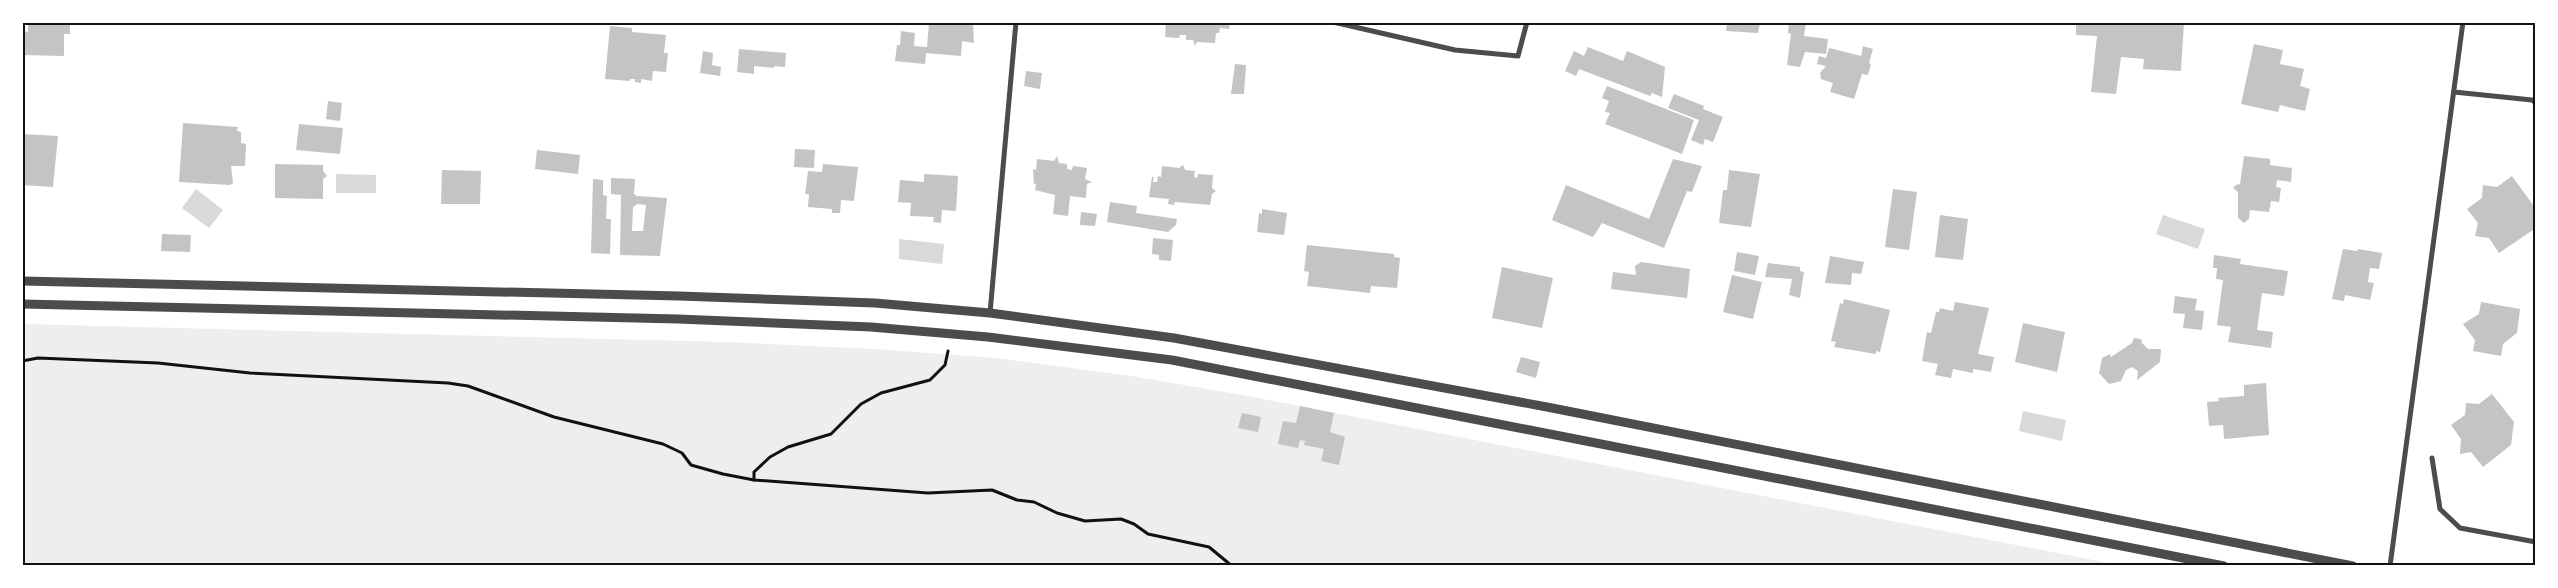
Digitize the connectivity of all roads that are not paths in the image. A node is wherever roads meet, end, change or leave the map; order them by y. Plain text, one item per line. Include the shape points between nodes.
1 (1016, 22) edge
2 (1333, 22) edge
3 (1527, 22) edge
4 (2464, 22) edge
5 (2454, 92) junction
6 (2536, 103) edge
7 (22, 281) edge
8 (22, 304) edge
9 (990, 313) junction
10 (2432, 458) dead end
11 (2536, 542) edge
12 (2224, 566) edge
13 (2353, 566) edge
14 (2390, 566) edge

1 - 9 street
2 - 3 street via 1455,50 1518,56
4 - 5 street
5 - 6 street
5 - 14 street
7 - 9 street via 679,296 875,303
8 - 12 street via 678,319 871,327 988,337 1172,360
9 - 13 street via 1194,341
10 - 11 street via 2440,509 2460,528

